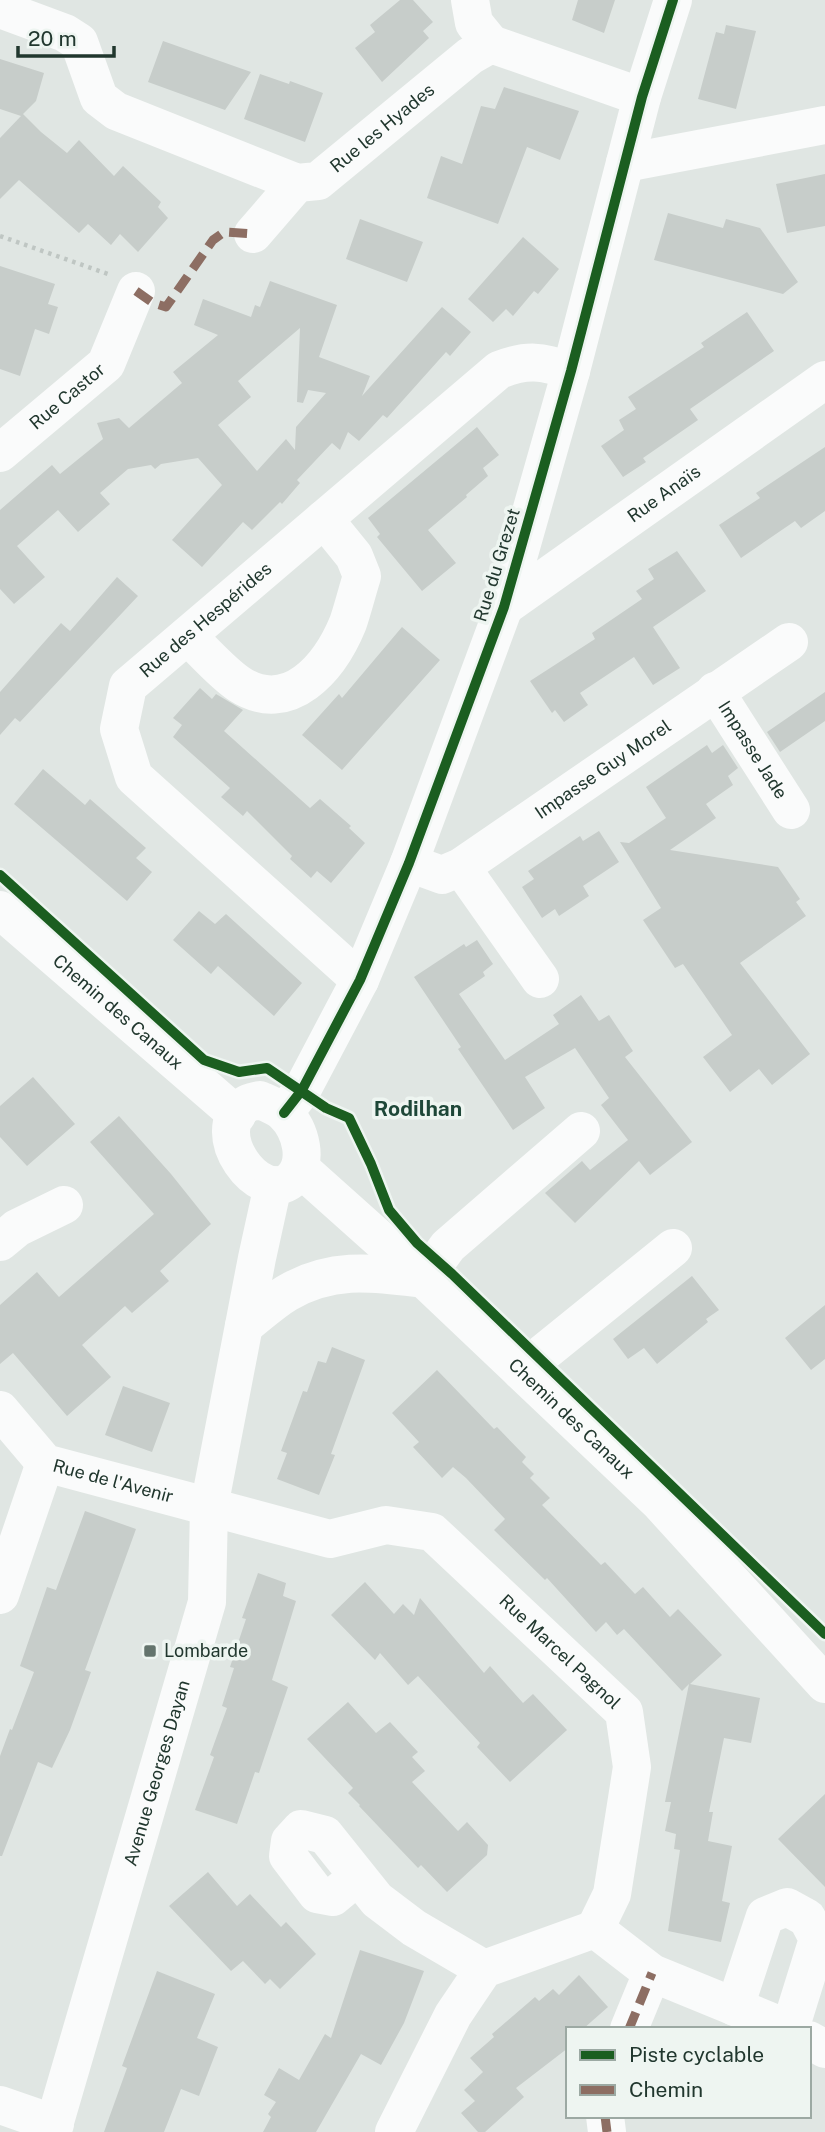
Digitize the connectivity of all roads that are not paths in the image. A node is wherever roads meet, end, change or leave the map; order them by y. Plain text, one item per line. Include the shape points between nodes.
1 (470, 0) edge
2 (673, 0) edge
3 (0, 9) edge
4 (491, 44) junction
5 (642, 97) junction
6 (825, 125) edge
7 (625, 163) junction
8 (297, 183) junction
9 (253, 234) dead end
10 (136, 291) road end
11 (570, 371) junction
12 (825, 380) edge
13 (0, 453) edge
14 (324, 519) junction
15 (504, 607) junction
16 (187, 636) junction
17 (789, 642) dead end
18 (715, 691) junction
19 (791, 810) dead end
20 (410, 863) junction
21 (461, 867) junction
22 (0, 910) edge
23 (540, 979) dead end
24 (359, 981) junction
25 (284, 1113) junction
26 (237, 1115) junction
27 (581, 1131) dead end
28 (287, 1177) junction
29 (64, 1205) dead end
30 (0, 1242) edge
31 (673, 1248) dead end
32 (424, 1279) junction
33 (244, 1326) junction
34 (521, 1371) junction
35 (0, 1410) edge
36 (45, 1463) junction
37 (209, 1507) junction
38 (0, 1595) edge
39 (825, 1684) edge
40 (357, 1877) dead end
41 (596, 1929) junction
42 (484, 1969) junction
43 (652, 1973) junction
44 (735, 2007) junction
45 (630, 2027) edge
46 (784, 2027) edge
47 (790, 2027) edge
48 (0, 2105) edge
49 (53, 2128) edge
50 (394, 2132) edge

1 - 4 street via 474,23
2 - 5 street, Rue du Grezet
3 - 8 street via 79,42 99,98 117,111
4 - 5 street
4 - 8 street, Rue les Hyades via 470,56 318,181
5 - 7 street, Rue du Grezet
6 - 7 street
7 - 11 street, Rue du Grezet
8 - 9 street
10 - 13 street, Rue Castor via 106,364
11 - 14 street, Rue des Hespérides via 538,361 499,370
11 - 15 street, Rue du Grezet
12 - 15 street, Rue Anaïs
14 - 16 street, Rue des Hespérides
14 - 16 street via 354,556 362,576 347,625 324,665 293,692 268,696 239,684
15 - 20 street, Rue du Grezet
16 - 24 street, Rue des Hespérides via 128,686 119,729 134,777
17 - 18 street, Impasse Guy Morel
18 - 19 street, Impasse Jade
18 - 21 street, Impasse Guy Morel
20 - 21 street, Impasse Guy Morel via 442,875
20 - 24 street, Rue du Grezet
21 - 23 street
22 - 26 street, Chemin des Canaux
24 - 25 street, Rue du Grezet via 302,1090
25 - 26 street via 260,1100 245,1105
25 - 28 street via 293,1124 302,1153
26 - 28 street via 230,1129 231,1144 244,1166 262,1183
27 - 32 street via 448,1246
28 - 32 street, Chemin des Canaux
28 - 33 street, Avenue Georges Dayan
29 - 30 street via 17,1228
31 - 34 street
32 - 33 street via 362,1272 325,1276 287,1293
32 - 34 street, Chemin des Canaux
33 - 37 street, Avenue Georges Dayan
34 - 39 street, Chemin des Canaux via 659,1502
35 - 36 street, Rue de l'Avenir
36 - 37 street, Rue de l'Avenir
36 - 38 street
37 - 41 street, Rue Marcel Pagnol via 330,1539 386,1525 432,1532 624,1712 632,1767 612,1894
37 - 49 street, Avenue Georges Dayan via 207,1602
40 - 42 street via 377,1900 414,1928
41 - 42 street
41 - 43 street
42 - 50 street via 453,2015
43 - 44 street
43 - 45 street
44 - 46 street
44 - 47 street via 765,1916 787,1907 807,1918 818,1939
48 - 49 street

